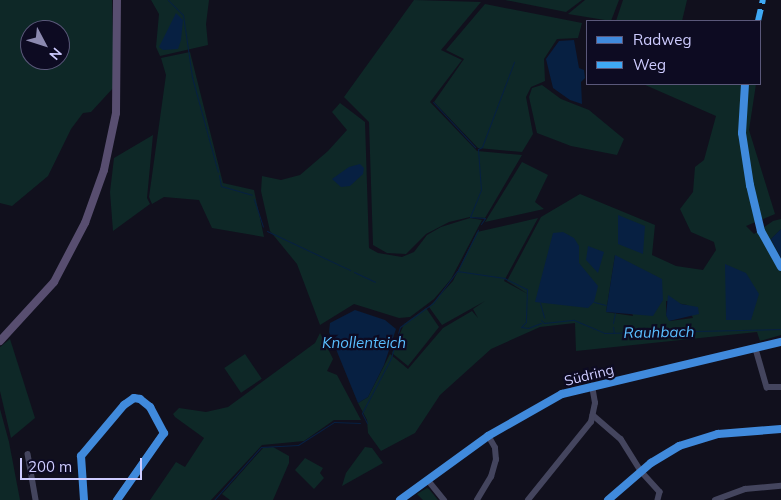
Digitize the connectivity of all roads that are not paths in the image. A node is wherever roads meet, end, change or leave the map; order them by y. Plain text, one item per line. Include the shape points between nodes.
1 (117, 0) edge
2 (0, 341) edge
3 (781, 342) edge
4 (756, 349) junction
5 (592, 386) junction
6 (781, 387) edge
7 (593, 415) junction
8 (781, 429) edge
9 (488, 436) junction
10 (28, 454) dead end
11 (641, 471) junction
12 (428, 480) junction
13 (781, 486) edge
14 (36, 500) edge
15 (84, 500) edge
16 (117, 500) edge
17 (400, 500) edge
18 (444, 500) edge
19 (477, 500) edge
20 (528, 500) edge
21 (608, 500) edge
22 (658, 500) edge
23 (715, 500) edge

1 - 2 main road via 116,113 104,170 81,232 54,282
3 - 4 street, Südring
4 - 5 street, Südring
4 - 6 street via 767,387
5 - 7 street
5 - 9 street, Südring via 543,404
7 - 11 street via 621,440
7 - 20 street via 587,428
8 - 11 street via 734,431 703,437 672,449
9 - 12 street, Südring
9 - 19 street via 495,448 496,460 492,477
10 - 14 street
11 - 21 street
11 - 22 street via 660,492
12 - 17 street, Südring
12 - 18 street
13 - 23 street via 745,489
15 - 16 street via 81,456 128,400 145,401 164,433

